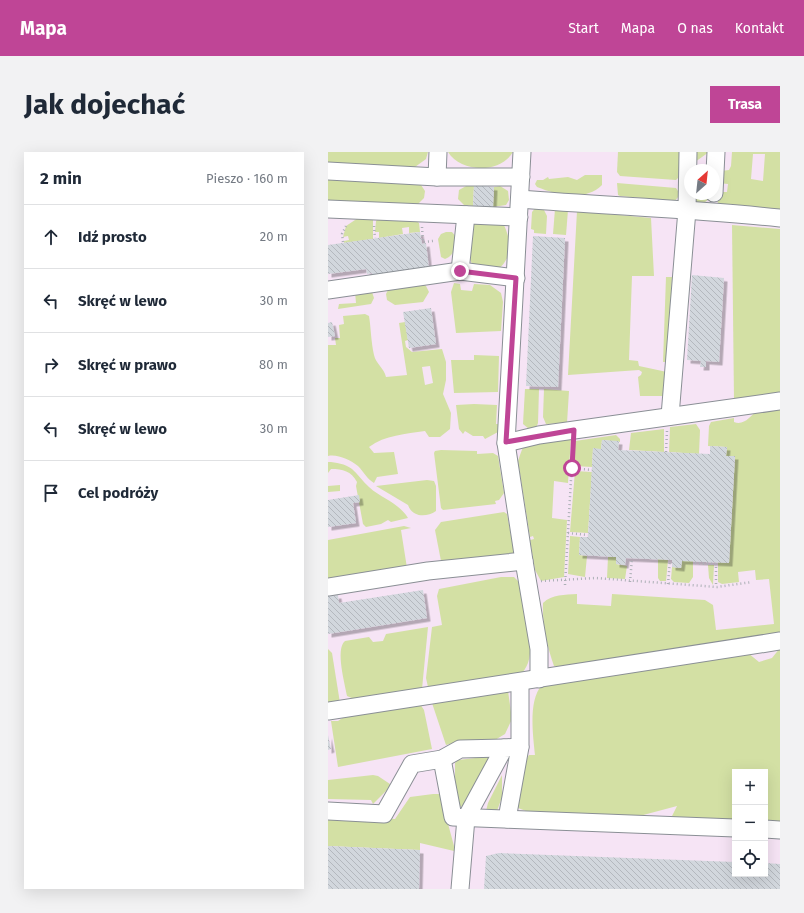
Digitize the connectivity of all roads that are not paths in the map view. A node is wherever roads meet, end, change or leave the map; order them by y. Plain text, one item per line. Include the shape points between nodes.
1 (438, 152) edge
2 (522, 152) edge
3 (688, 152) edge
4 (716, 152) edge
5 (715, 164) edge
6 (328, 171) edge
7 (437, 177) junction
8 (521, 177) junction
9 (520, 199) junction
10 (714, 200) edge
11 (328, 209) edge
12 (687, 210) junction
13 (713, 211) junction
14 (466, 215) junction
15 (519, 217) junction
16 (780, 218) edge
17 (460, 271) junction
18 (516, 278) junction
19 (328, 290) edge
20 (780, 401) edge
21 (669, 421) junction
22 (506, 442) junction
23 (524, 561) junction
24 (328, 587) edge
25 (780, 641) edge
26 (539, 679) junction
27 (520, 682) junction
28 (328, 711) edge
29 (512, 747) junction
30 (442, 759) junction
31 (328, 811) edge
32 (466, 818) junction
33 (507, 820) junction
34 (732, 828) edge
35 (768, 829) edge
36 (780, 830) edge
37 (460, 889) edge

1 - 7 lane
2 - 8 lane
3 - 12 lane
4 - 5 lane
6 - 7 lane
7 - 8 lane
8 - 9 lane
9 - 12 lane
9 - 15 lane
10 - 13 lane
11 - 14 lane
12 - 13 lane
12 - 21 lane
13 - 16 lane
14 - 15 lane
14 - 17 lane
15 - 18 lane
17 - 18 lane
17 - 19 lane
18 - 22 lane
20 - 21 lane
21 - 22 lane via 574,430
22 - 23 lane
23 - 24 lane via 428,571
23 - 26 lane via 539,649
25 - 26 lane
26 - 27 lane
27 - 28 lane
27 - 29 lane
29 - 30 lane via 460,749
29 - 32 lane
29 - 33 lane
30 - 31 lane via 412,764 384,814
30 - 32 lane via 453,817
32 - 33 lane
32 - 37 lane
33 - 34 lane
35 - 36 lane

